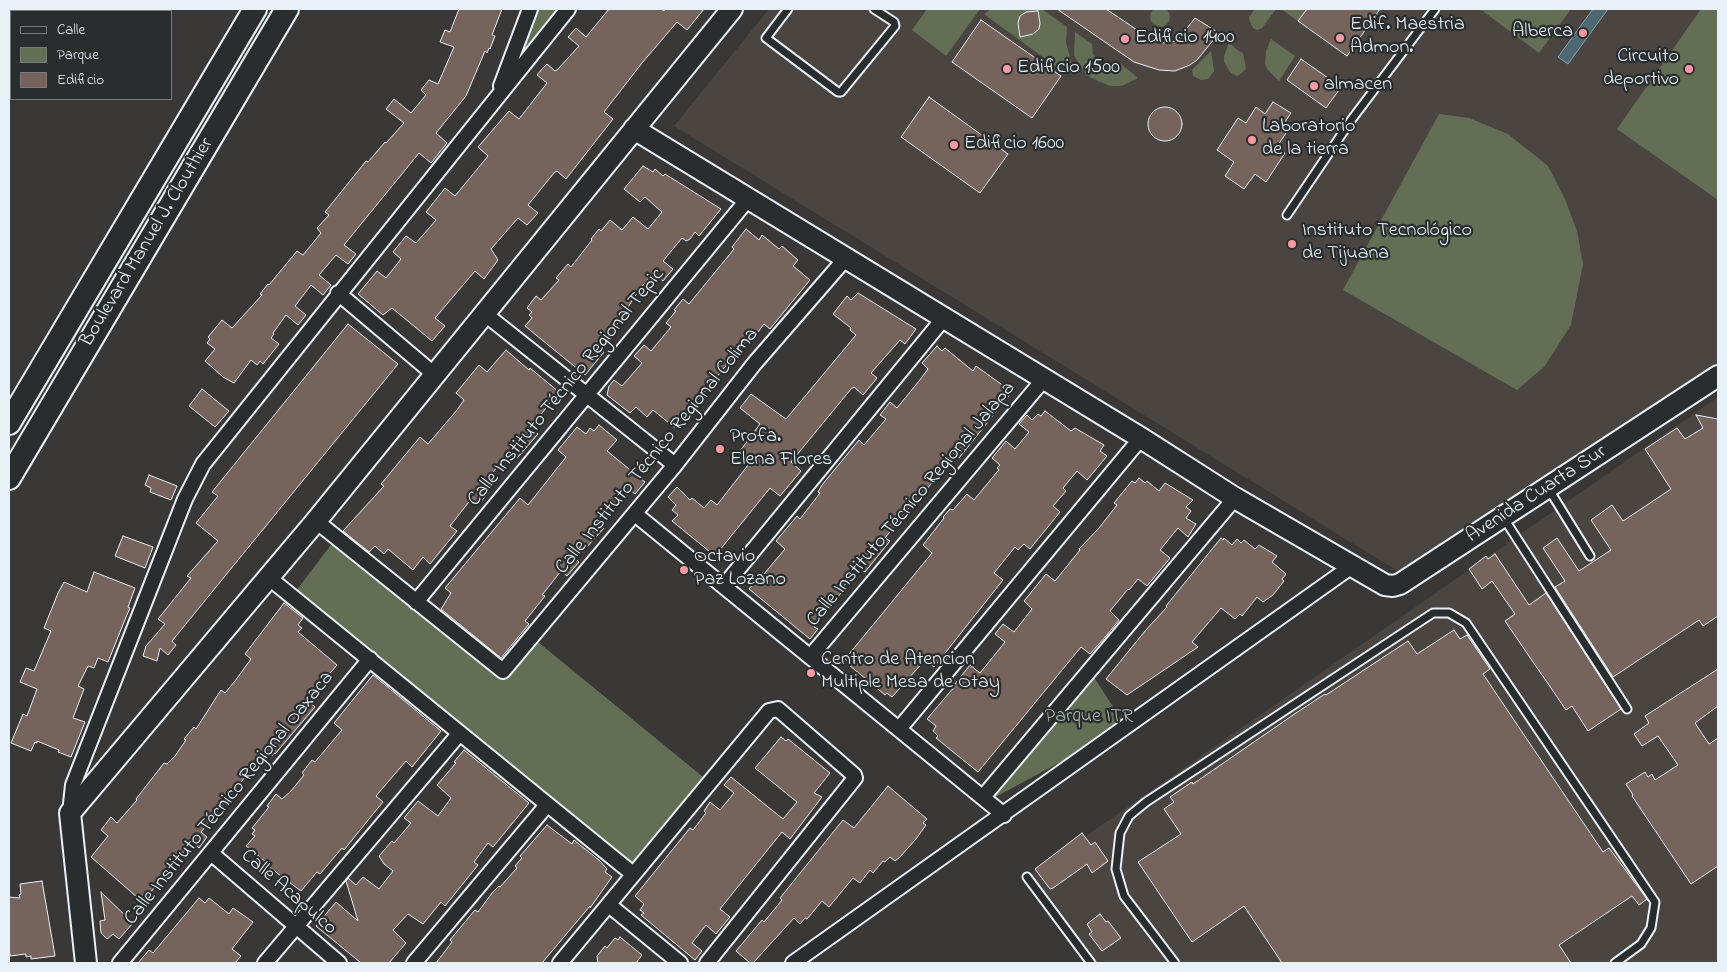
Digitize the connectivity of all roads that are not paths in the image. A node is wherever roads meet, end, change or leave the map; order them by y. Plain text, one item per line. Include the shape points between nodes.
1 (256, 9) edge
2 (287, 9) edge
3 (530, 9) edge
4 (568, 9) edge
5 (732, 9) edge
6 (788, 9) edge
7 (874, 9) edge
8 (1435, 9) edge
9 (496, 98) junction
10 (634, 129) junction
11 (748, 199) junction
12 (1287, 215) dead end
13 (846, 258) junction
14 (338, 293) junction
15 (485, 314) junction
16 (944, 318) junction
17 (435, 375) junction
18 (1718, 376) edge
19 (1044, 379) junction
20 (587, 395) junction
21 (9, 423) edge
22 (1141, 438) junction
23 (675, 465) junction
24 (9, 478) edge
25 (1548, 488) junction
26 (1236, 498) junction
27 (635, 514) junction
28 (1503, 517) junction
29 (316, 521) junction
30 (1590, 556) dead end
31 (1352, 566) junction
32 (268, 577) junction
33 (724, 586) junction
34 (416, 602) junction
35 (810, 657) junction
36 (370, 659) junction
37 (1627, 709) dead end
38 (899, 729) junction
39 (459, 734) junction
40 (983, 797) junction
41 (547, 805) junction
42 (70, 813) junction
43 (1004, 815) junction
44 (210, 853) junction
45 (633, 874) junction
46 (1027, 877) dead end
47 (609, 905) junction
48 (295, 926) junction
49 (86, 963) edge
50 (120, 963) edge
51 (264, 963) edge
52 (339, 963) edge
53 (414, 963) edge
54 (560, 963) edge
55 (680, 963) edge
56 (707, 963) edge
57 (793, 963) edge
58 (1091, 963) edge
59 (1175, 963) edge
60 (1615, 963) edge

1 - 21 main road, Boulevard Manuel J. Clouthier
2 - 24 main road, Boulevard Manuel J. Clouthier
3 - 9 street
4 - 9 street
5 - 10 street
6 - 7 lane via 766,38 841,92 895,26
8 - 12 lane via 1352,119
9 - 14 street
10 - 11 street, Avenida Cuarta Sur
10 - 15 street
11 - 13 street, Avenida Cuarta Sur
11 - 20 street, Calle Instituto Técnico Regional Tepic
13 - 16 street, Avenida Cuarta Sur
13 - 23 street, Calle Instituto Técnico Regional Colima via 754,364
14 - 17 street
14 - 42 street via 194,478 73,785
15 - 17 street
15 - 20 street
16 - 19 street, Avenida Cuarta Sur
16 - 33 street
17 - 29 street
18 - 25 street, Avenida Cuarta Sur
19 - 22 street, Avenida Cuarta Sur
19 - 35 street, Calle Instituto Técnico Regional Jalapa
20 - 23 street
20 - 34 street, Calle Instituto Técnico Regional Tepic
22 - 26 street, Avenida Cuarta Sur
22 - 38 street
23 - 27 street, Calle Instituto Técnico Regional Colima
25 - 28 street, Avenida Cuarta Sur
25 - 30 lane
26 - 31 street, Avenida Cuarta Sur
26 - 40 street
27 - 33 street
27 - 34 street, Calle Instituto Técnico Regional Colima via 502,672
28 - 31 street, Avenida Cuarta Sur via 1400,584 1385,585
28 - 37 lane
29 - 32 street
29 - 34 street
31 - 43 street
32 - 36 street
32 - 42 street
33 - 35 street
35 - 38 street
36 - 39 street
36 - 44 street, Calle Instituto Técnico Regional Oaxaca
38 - 40 street
39 - 41 street
39 - 48 street
40 - 43 street
41 - 45 street
41 - 53 street
42 - 49 street
43 - 57 street
44 - 48 street, Calle Acapulco
44 - 50 street, Calle Instituto Técnico Regional Oaxaca
45 - 47 street
45 - 56 street via 769,711 778,709 854,774 855,778
46 - 58 lane
47 - 54 street
47 - 55 street
48 - 51 street
48 - 52 street, Calle Acapulco
59 - 60 lane via 1124,896 1116,869 1120,833 1129,816 1433,613 1449,613 1466,622 1655,902 1651,928 1641,944

